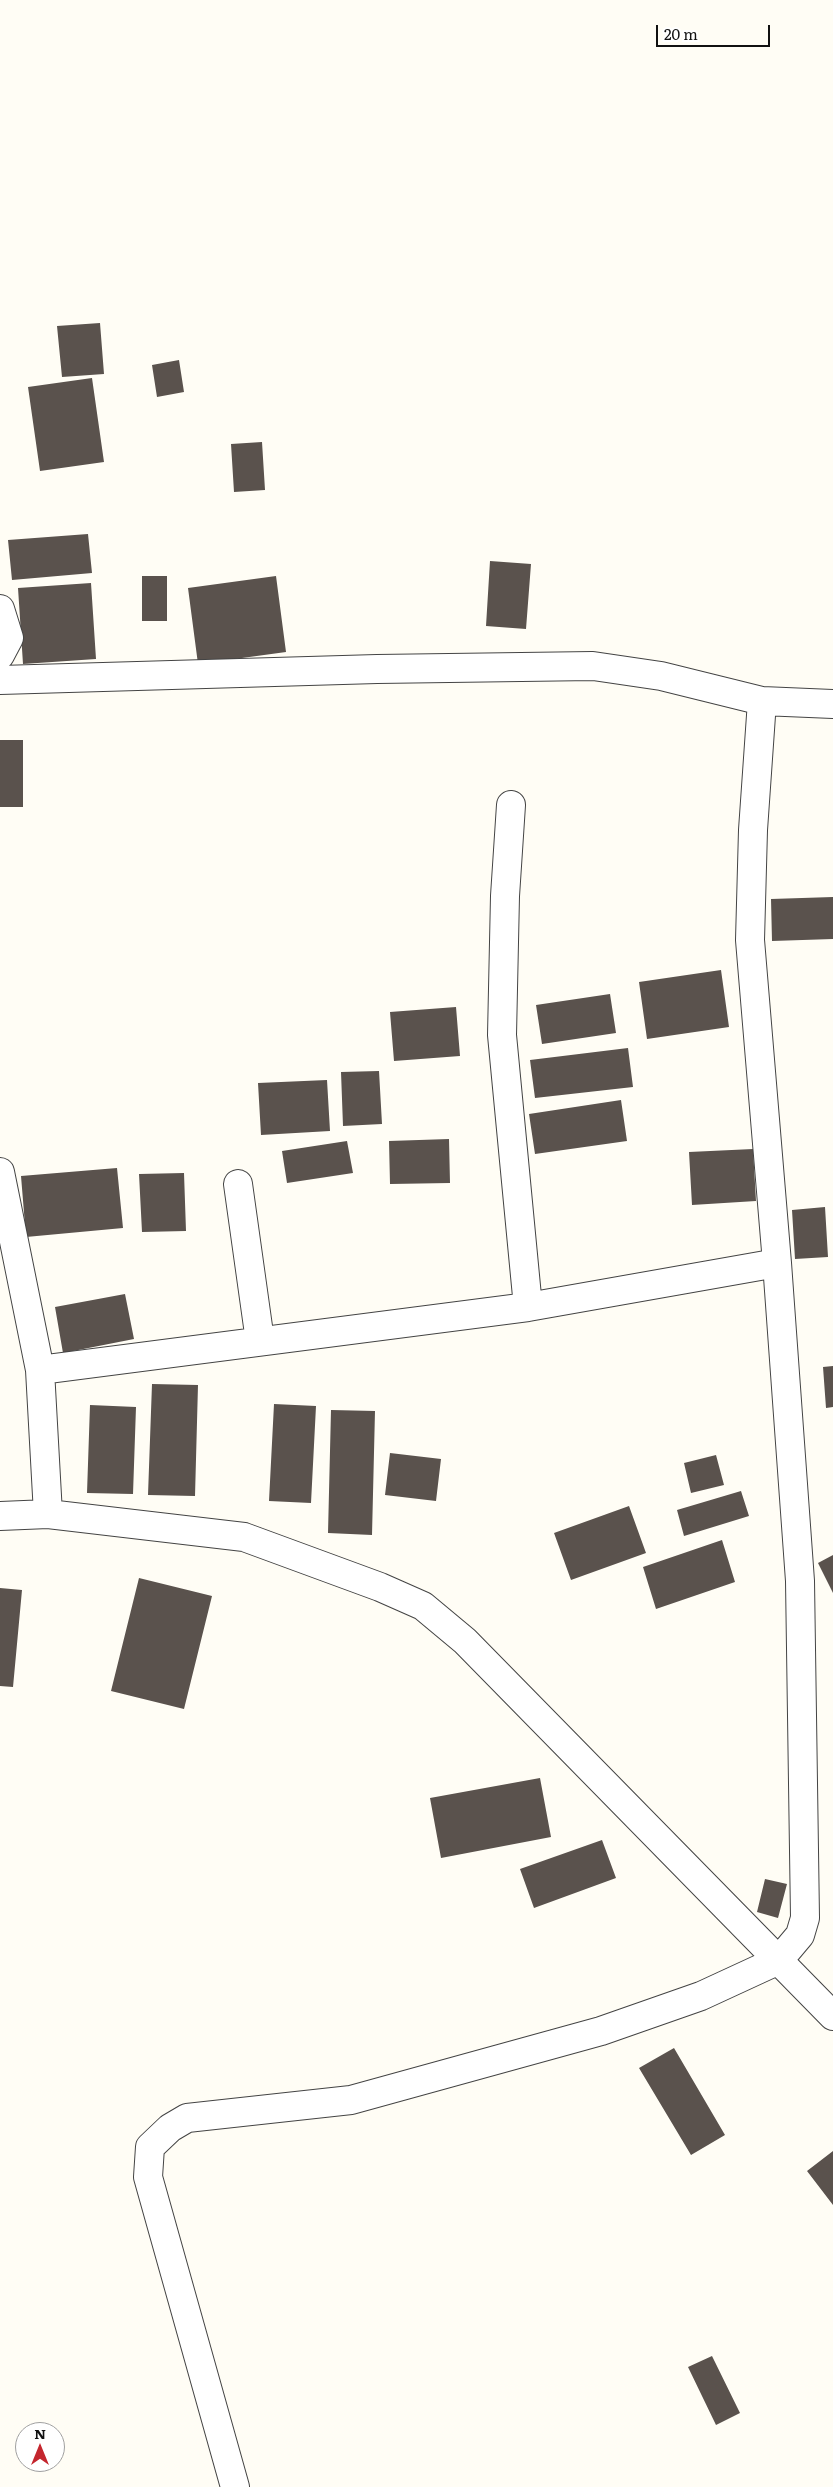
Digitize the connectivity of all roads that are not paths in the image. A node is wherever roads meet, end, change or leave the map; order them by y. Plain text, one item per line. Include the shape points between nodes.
1 (0, 609) edge
2 (0, 655) edge
3 (0, 680) edge
4 (762, 700) junction
5 (833, 704) edge
6 (511, 805) dead end
7 (0, 1172) edge
8 (238, 1184) dead end
9 (777, 1263) junction
10 (528, 1307) junction
11 (260, 1341) junction
12 (40, 1370) junction
13 (48, 1514) junction
14 (0, 1516) edge
15 (779, 1960) junction
16 (833, 2016) edge
17 (235, 2487) edge

1 - 2 street via 10,638
3 - 4 street via 377,668 593,666 661,676
4 - 5 street
4 - 9 street via 752,830 750,940
6 - 10 street via 502,1035
7 - 12 street
8 - 11 street
9 - 10 street
9 - 15 street via 800,1581 806,1901 800,1934
10 - 11 street
11 - 12 street
12 - 13 street
13 - 14 street
13 - 15 street via 244,1537 423,1606 465,1641
15 - 16 street
15 - 17 street via 701,1996 602,2031 351,2100 187,2118 170,2128 150,2147 148,2177

